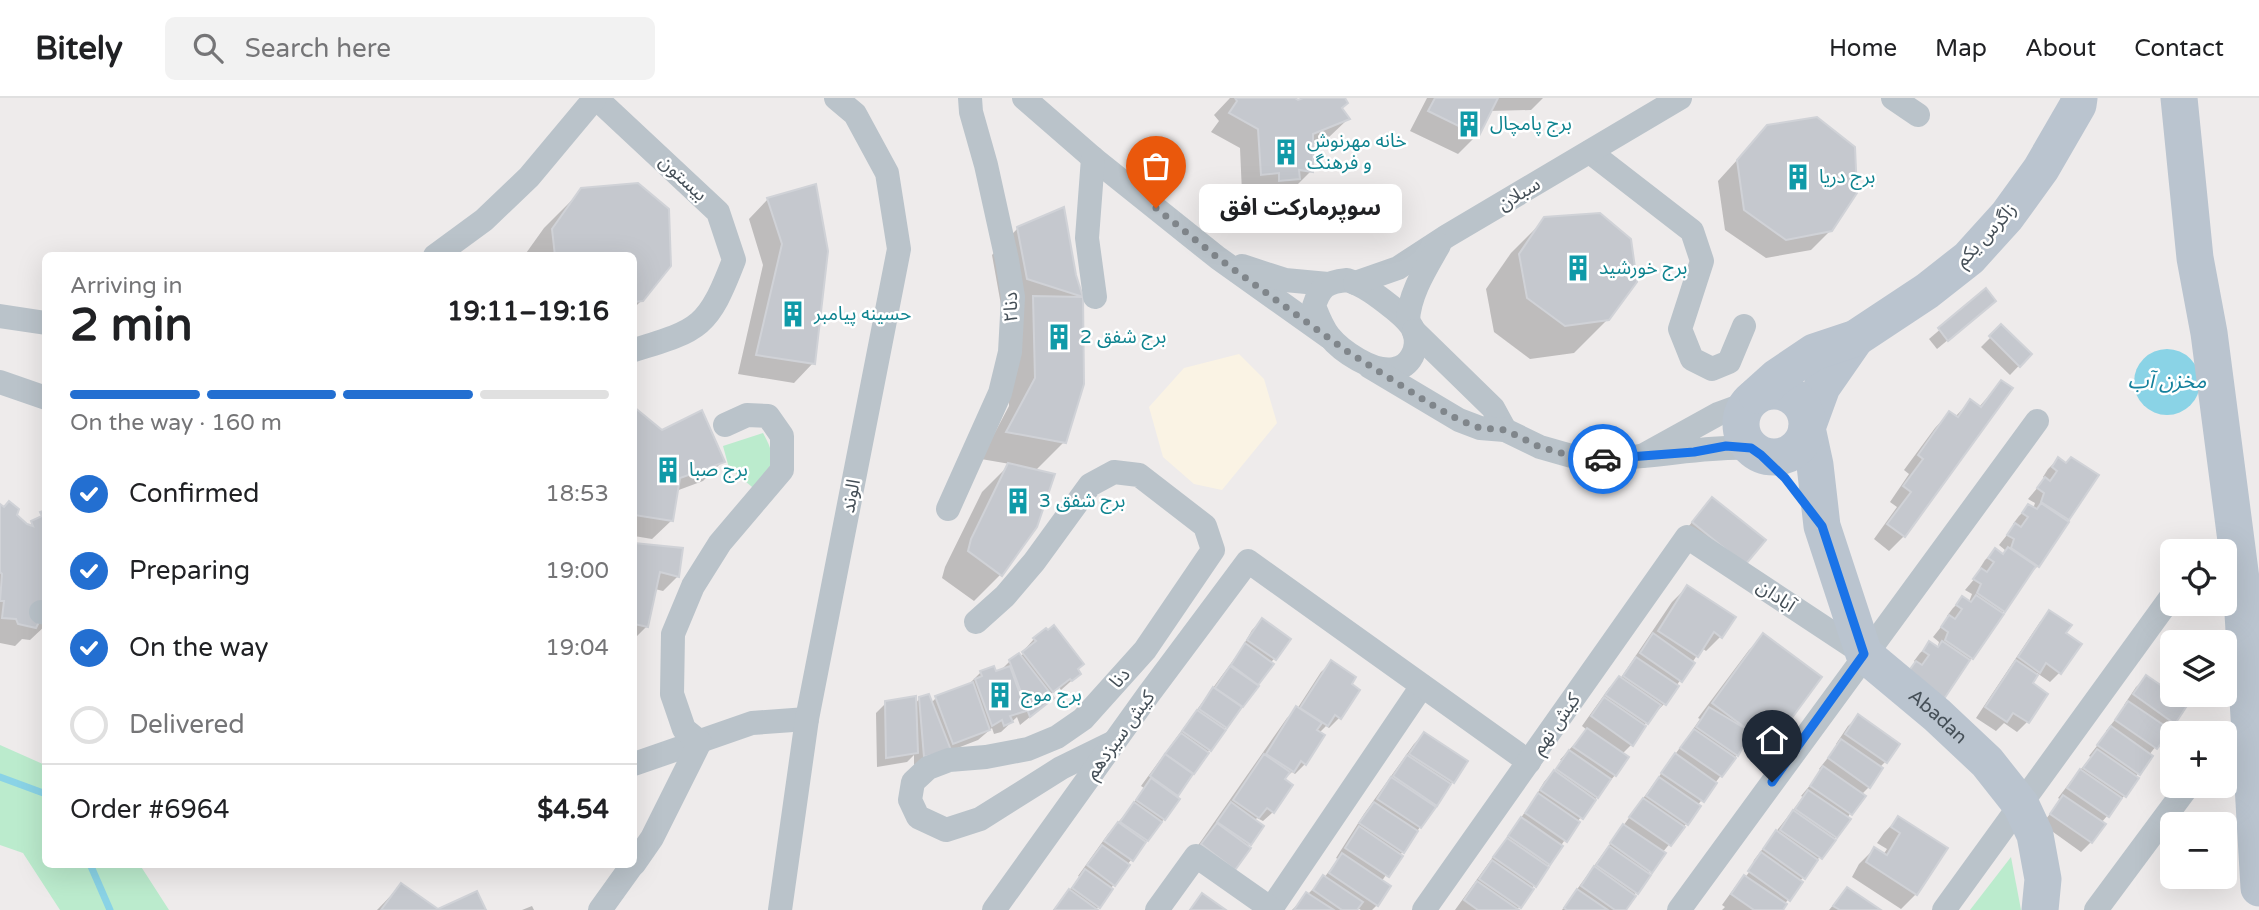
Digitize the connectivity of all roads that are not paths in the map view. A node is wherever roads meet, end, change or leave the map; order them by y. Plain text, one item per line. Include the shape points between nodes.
1 (595, 98) edge
2 (836, 98) edge
3 (970, 98) edge
4 (1024, 98) edge
5 (1680, 98) edge
6 (1893, 98) edge
7 (2080, 98) edge
8 (2179, 98) edge
9 (2192, 98) edge
10 (1918, 115) dead end
11 (1590, 152) junction
12 (1093, 158) junction
13 (1441, 241) junction
14 (441, 252) edge
15 (1218, 258) junction
16 (1355, 283) junction
17 (1328, 284) junction
18 (1095, 296) dead end
19 (0, 316) edge
20 (42, 322) edge
21 (1411, 326) junction
22 (1744, 326) dead end
23 (2209, 333) junction
24 (1329, 337) junction
25 (1856, 338) junction
26 (637, 349) edge
27 (1370, 367) junction
28 (0, 382) edge
29 (42, 397) edge
30 (1753, 399) junction
31 (2037, 421) dead end
32 (725, 425) dead end
33 (1807, 428) junction
34 (1505, 430) junction
35 (1756, 451) junction
36 (1642, 456) junction
37 (948, 509) dead end
38 (1822, 526) junction
39 (1687, 537) joint
40 (2160, 612) edge
41 (976, 622) dead end
42 (1864, 654) junction
43 (1422, 686) junction
44 (807, 719) junction
45 (700, 742) junction
46 (1114, 742) junction
47 (1529, 762) junction
48 (637, 763) edge
49 (2179, 798) edge
50 (2021, 805) junction
51 (637, 859) edge
52 (630, 868) edge
53 (2259, 888) edge
54 (1272, 909) edge
55 (600, 910) edge
56 (780, 910) edge
57 (994, 910) edge
58 (1157, 910) edge
59 (1424, 910) edge
60 (1679, 910) edge
61 (1944, 910) edge
62 (2040, 910) edge
63 (2096, 910) edge

1 - 14 street via 530,177 485,220
1 - 26 street, بیستون via 719,212 734,260 712,312 696,328
2 - 44 street, الوند via 855,114 887,173 900,249
3 - 37 street, دنا۲ via 1013,298 1010,352 1000,393
4 - 12 street
5 - 11 street, سبلان
6 - 10 street
7 - 25 main road, زاگرس یکم via 2041,169 1969,258
8 - 23 main road via 2195,258
9 - 23 main road
11 - 13 street, سبلان
11 - 22 street via 1692,231 1702,261 1680,329 1692,359 1712,369 1729,362
12 - 15 street
12 - 18 street via 1087,238
13 - 16 street, سبلان via 1398,268
13 - 21 street via 1408,310
15 - 17 street via 1285,279
15 - 24 street
16 - 17 street
16 - 21 street via 1378,296
17 - 24 street via 1318,292 1314,306
19 - 20 street
21 - 27 street via 1416,342 1404,366 1392,370
21 - 34 street via 1493,408
23 - 53 main road via 2241,579
24 - 27 street
25 - 30 main road, زاگرس یکم via 1814,352
25 - 33 main road, زاگرس یکم via 1822,387
27 - 34 street via 1459,420
28 - 29 street
30 - 33 main road via 1769,391 1793,396 1807,415
30 - 35 main road via 1742,414 1741,426 1744,438
30 - 36 street
31 - 42 street
32 - 45 street via 747,415 768,416 782,436 782,470 720,543 693,586 673,634 672,694 684,729
33 - 35 main road via 1804,440 1785,455 1773,457
33 - 38 main road
34 - 36 street via 1540,447 1589,461
35 - 36 street via 1726,446
35 - 38 main road via 1785,478
38 - 42 main road
39 - 42 street, آبادان
39 - 47 street, کیش نهم
40 - 50 street
41 - 46 street, دنا via 1034,562 1090,485 1114,472 1139,475 1205,526 1213,550 1145,650 1083,719 1028,749 949,760 928,768 913,782 910,800 918,817 946,830 980,820 1060,768
42 - 50 main road, Abadan via 1987,762
42 - 60 street
43 - 46 street, کیش سیزدهم via 1248,561
43 - 47 street
43 - 54 street
44 - 45 street via 752,723
44 - 56 street, الوند
45 - 48 street
45 - 51 street
46 - 57 street, کیش سیزدهم
47 - 59 street, کیش نهم
49 - 63 street
50 - 61 street
50 - 62 main road, Abadan via 2035,835 2043,879
52 - 55 street
54 - 58 street via 1196,856

